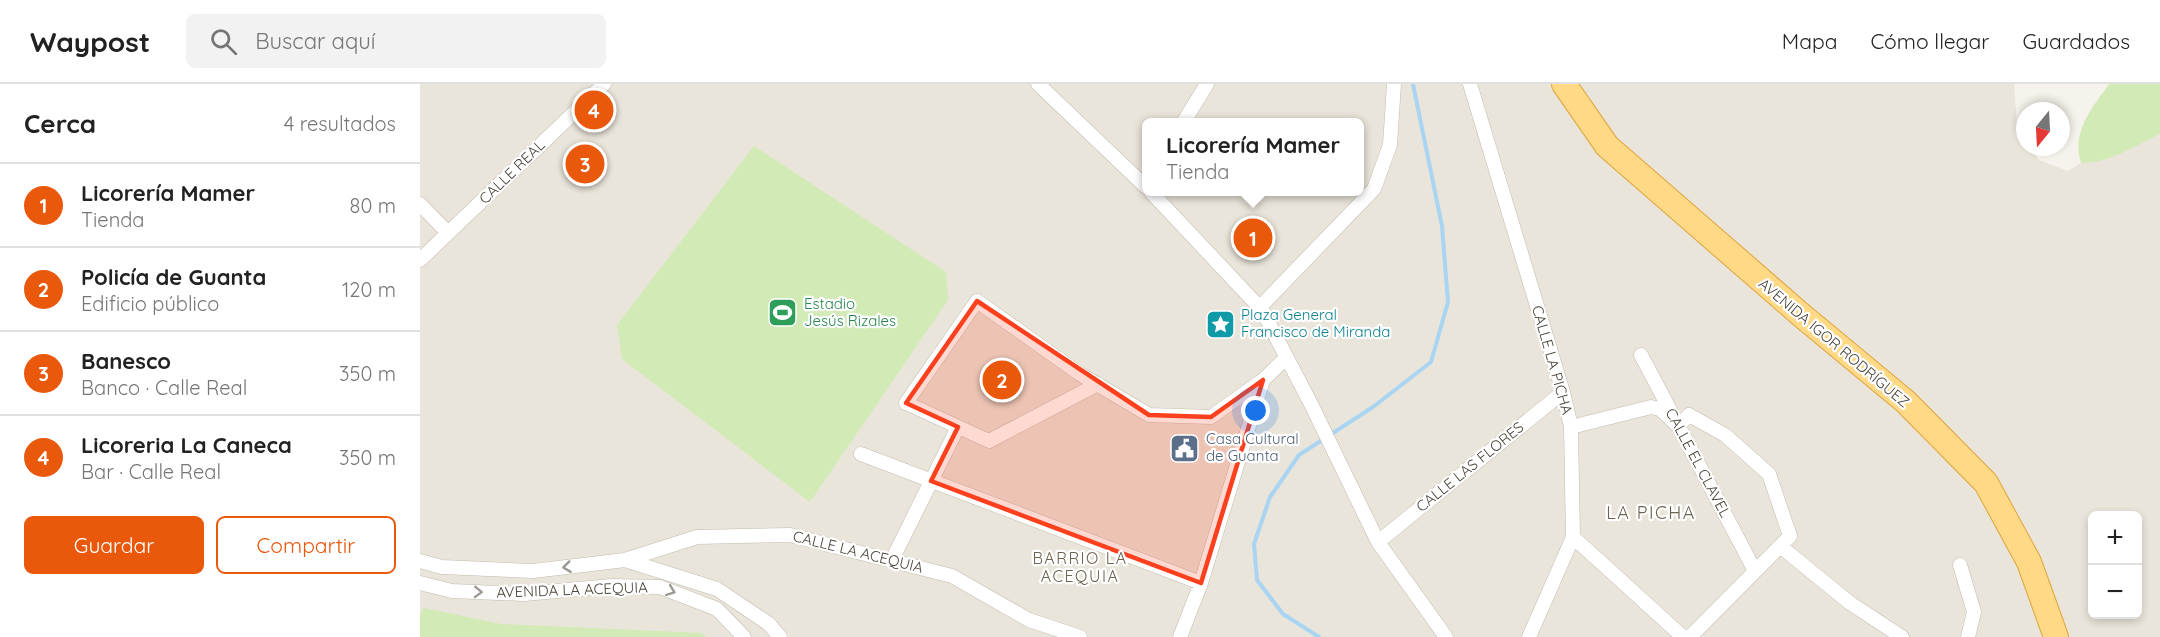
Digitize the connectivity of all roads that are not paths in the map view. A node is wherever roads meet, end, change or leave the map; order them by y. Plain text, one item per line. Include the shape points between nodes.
1 (604, 84) edge
2 (1038, 84) edge
3 (1207, 84) edge
4 (1394, 84) edge
5 (1470, 84) edge
6 (1564, 84) edge
7 (1186, 118) edge
8 (1142, 181) edge
9 (1156, 196) edge
10 (420, 204) edge
11 (448, 233) junction
12 (420, 260) edge
13 (1260, 307) junction
14 (1641, 355) dead end
15 (1286, 358) junction
16 (1263, 380) junction
17 (1098, 384) junction
18 (1563, 392) junction
19 (1678, 426) junction
20 (958, 427) junction
21 (1571, 427) junction
22 (861, 454) dead end
23 (932, 481) junction
24 (1574, 537) junction
25 (1378, 542) junction
26 (1780, 546) junction
27 (625, 560) junction
28 (892, 560) junction
29 (420, 561) edge
30 (1960, 565) dead end
31 (1755, 571) junction
32 (420, 583) edge
33 (1201, 583) junction
34 (744, 637) edge
35 (780, 637) edge
36 (1080, 637) edge
37 (1180, 637) edge
38 (1446, 637) edge
39 (1530, 637) edge
40 (1683, 637) edge
41 (1690, 637) edge
42 (1902, 637) edge
43 (1968, 637) edge
44 (2056, 637) edge

1 - 11 street, CALLE REAL
2 - 8 street
3 - 7 street
4 - 13 street via 1390,145 1374,189
5 - 18 street, CALLE LA PICHA
6 - 44 highway, AVENIDA IGOR RODRÍGUEZ via 1606,146 1906,402 1986,483 2029,562
9 - 13 street
10 - 11 street
11 - 12 street, CALLE REAL
13 - 15 street
14 - 19 street, CALLE EL CLAVEL
15 - 16 street
15 - 25 street
16 - 17 street via 1211,417 1149,415
16 - 33 street
17 - 20 street via 989,441
17 - 20 street via 977,301 906,403
18 - 21 street, CALLE LA PICHA
18 - 25 street, CALLE LAS FLORES
19 - 21 street via 1660,409 1652,407
19 - 26 street via 1689,415 1725,435 1769,474 1790,536
19 - 31 street, CALLE EL CLAVEL
20 - 23 street
21 - 24 street, CALLE LA PICHA
22 - 23 street
23 - 28 street
23 - 33 street
24 - 39 street, CALLE LA PICHA
24 - 40 street
25 - 38 street
26 - 31 street
26 - 42 street via 1850,603
27 - 28 street, CALLE LA ACEQUIA via 697,537 790,535
27 -> 29 street via 533,571 442,567
27 - 35 street, AVENIDA LA ACEQUIA via 717,589 769,624
28 - 36 street, CALLE LA ACEQUIA via 952,576 1029,620
30 - 43 street via 1974,612
31 - 41 street
32 -> 34 street, AVENIDA LA ACEQUIA via 452,591 524,594 612,586 660,587 717,609
33 - 37 street

